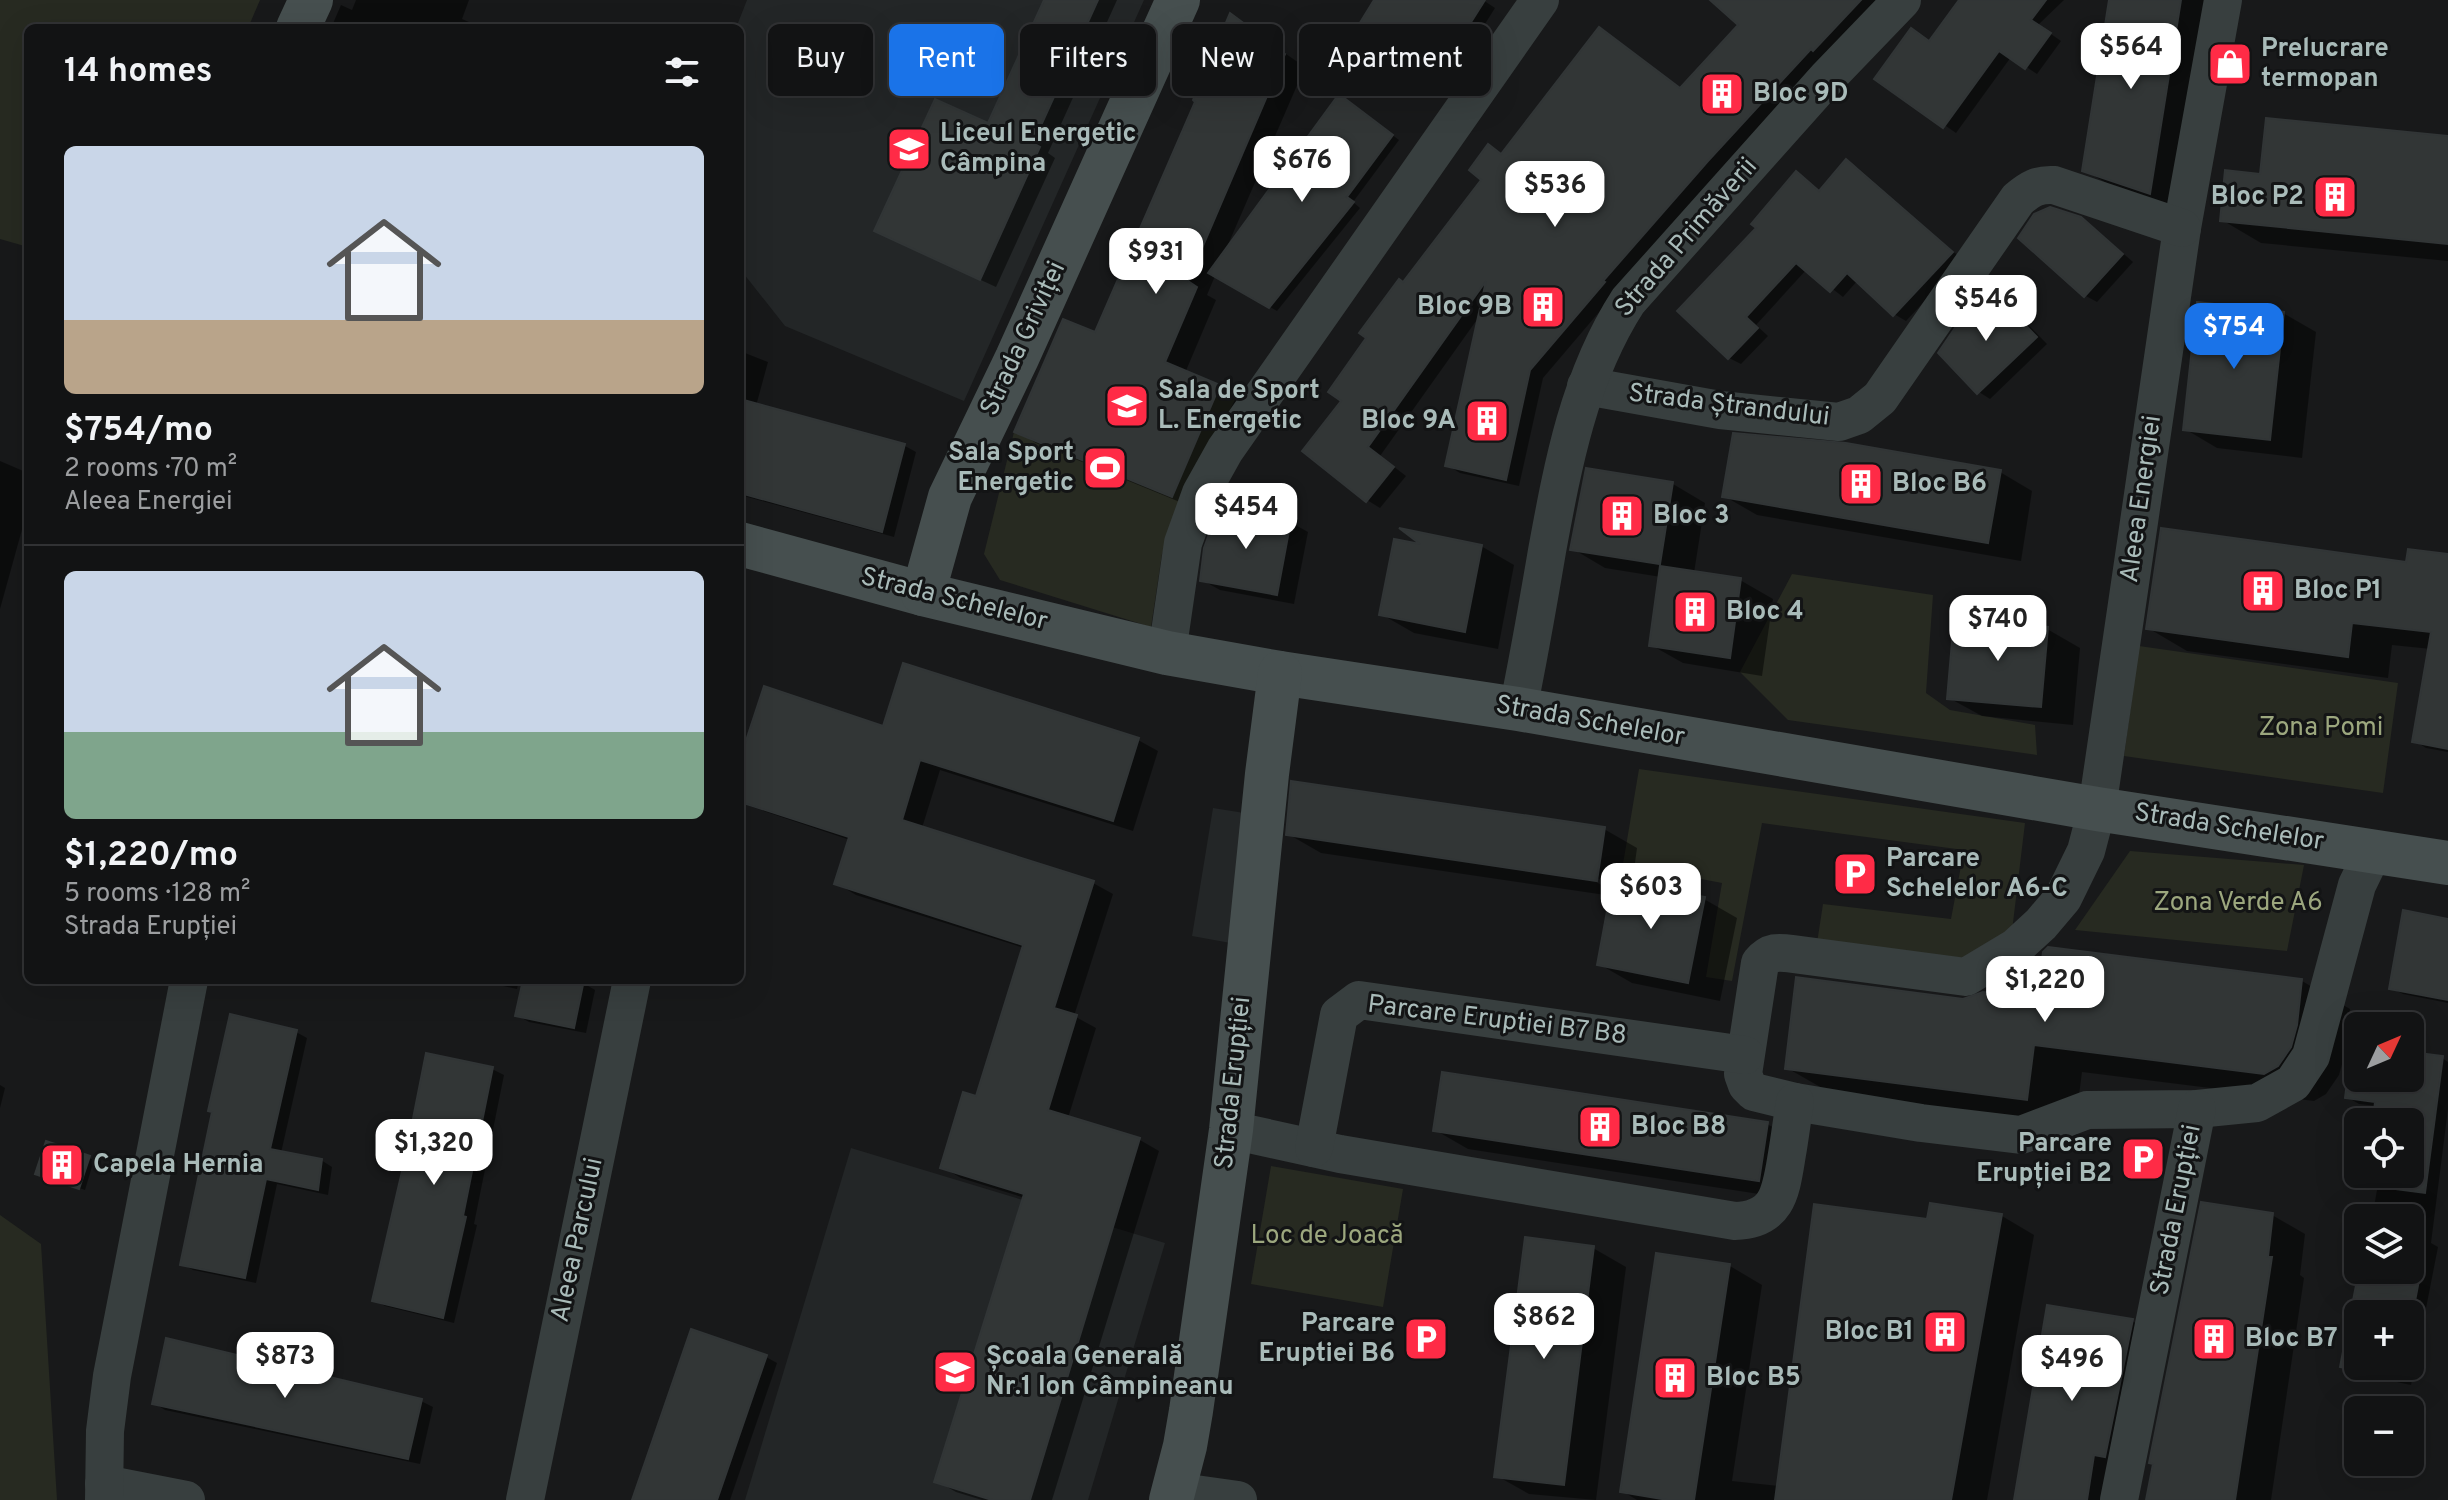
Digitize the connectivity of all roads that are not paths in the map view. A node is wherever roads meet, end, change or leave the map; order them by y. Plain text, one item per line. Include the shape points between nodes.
1 (311, 0) edge
2 (1178, 0) edge
3 (1540, 0) edge
4 (1902, 0) edge
5 (2223, 0) edge
6 (300, 24) edge
7 (2182, 228) junction
8 (1586, 386) junction
9 (744, 545) edge
10 (923, 594) junction
11 (1167, 653) junction
12 (1280, 673) junction
13 (1518, 709) junction
14 (2097, 809) junction
15 (2374, 850) junction
16 (2448, 863) edge
17 (188, 984) edge
18 (631, 984) edge
19 (1745, 1055) junction
20 (1795, 1102) junction
21 (2197, 1109) junction
22 (1231, 1130) junction
23 (1314, 1148) junction
24 (104, 1492) edge
25 (1172, 1496) edge
26 (186, 1500) edge
27 (525, 1500) edge
28 (1238, 1500) edge
29 (2119, 1500) edge

1 - 6 main road
2 - 10 main road, Strada Griviței via 950,497
3 - 11 street via 1225,450 1201,493 1183,543
4 - 8 street, Strada Primăverii via 1628,301 1607,333
5 - 7 street, Aleea Energiei
7 - 8 street, Strada Ștrandului via 2054,185 2029,190 1880,398 1859,415 1839,422 1720,410
7 - 14 street, Aleea Energiei
8 - 13 street, Strada Primăverii via 1563,459
9 - 10 main road, Strada Schelelor
10 - 11 main road, Strada Schelelor
11 - 12 main road, Strada Schelelor
12 - 13 main road, Strada Schelelor
12 - 22 main road, Strada Erupției
13 - 14 main road, Strada Schelelor
14 - 15 main road, Strada Schelelor
14 - 19 street, Aleea Energiei via 2086,851 2063,898 2016,947 1966,977 1766,955 1760,963
15 - 16 main road, Strada Schelelor
15 - 21 street via 2357,885 2311,1056 2293,1083 2257,1103
17 - 24 street via 112,1376
18 - 27 street, Aleea Parcului
19 - 20 street via 1743,1074 1754,1092
19 - 23 street, Parcare Eruptiei B7 B8 via 1359,1000 1339,1015
20 - 21 street via 2021,1135 2087,1110
20 - 23 street via 1777,1200 1752,1221
21 - 29 street, Strada Erupției
22 - 23 street
22 - 25 main road, Strada Erupției via 1191,1411
24 - 26 street
25 - 28 street, Strada Erupției

